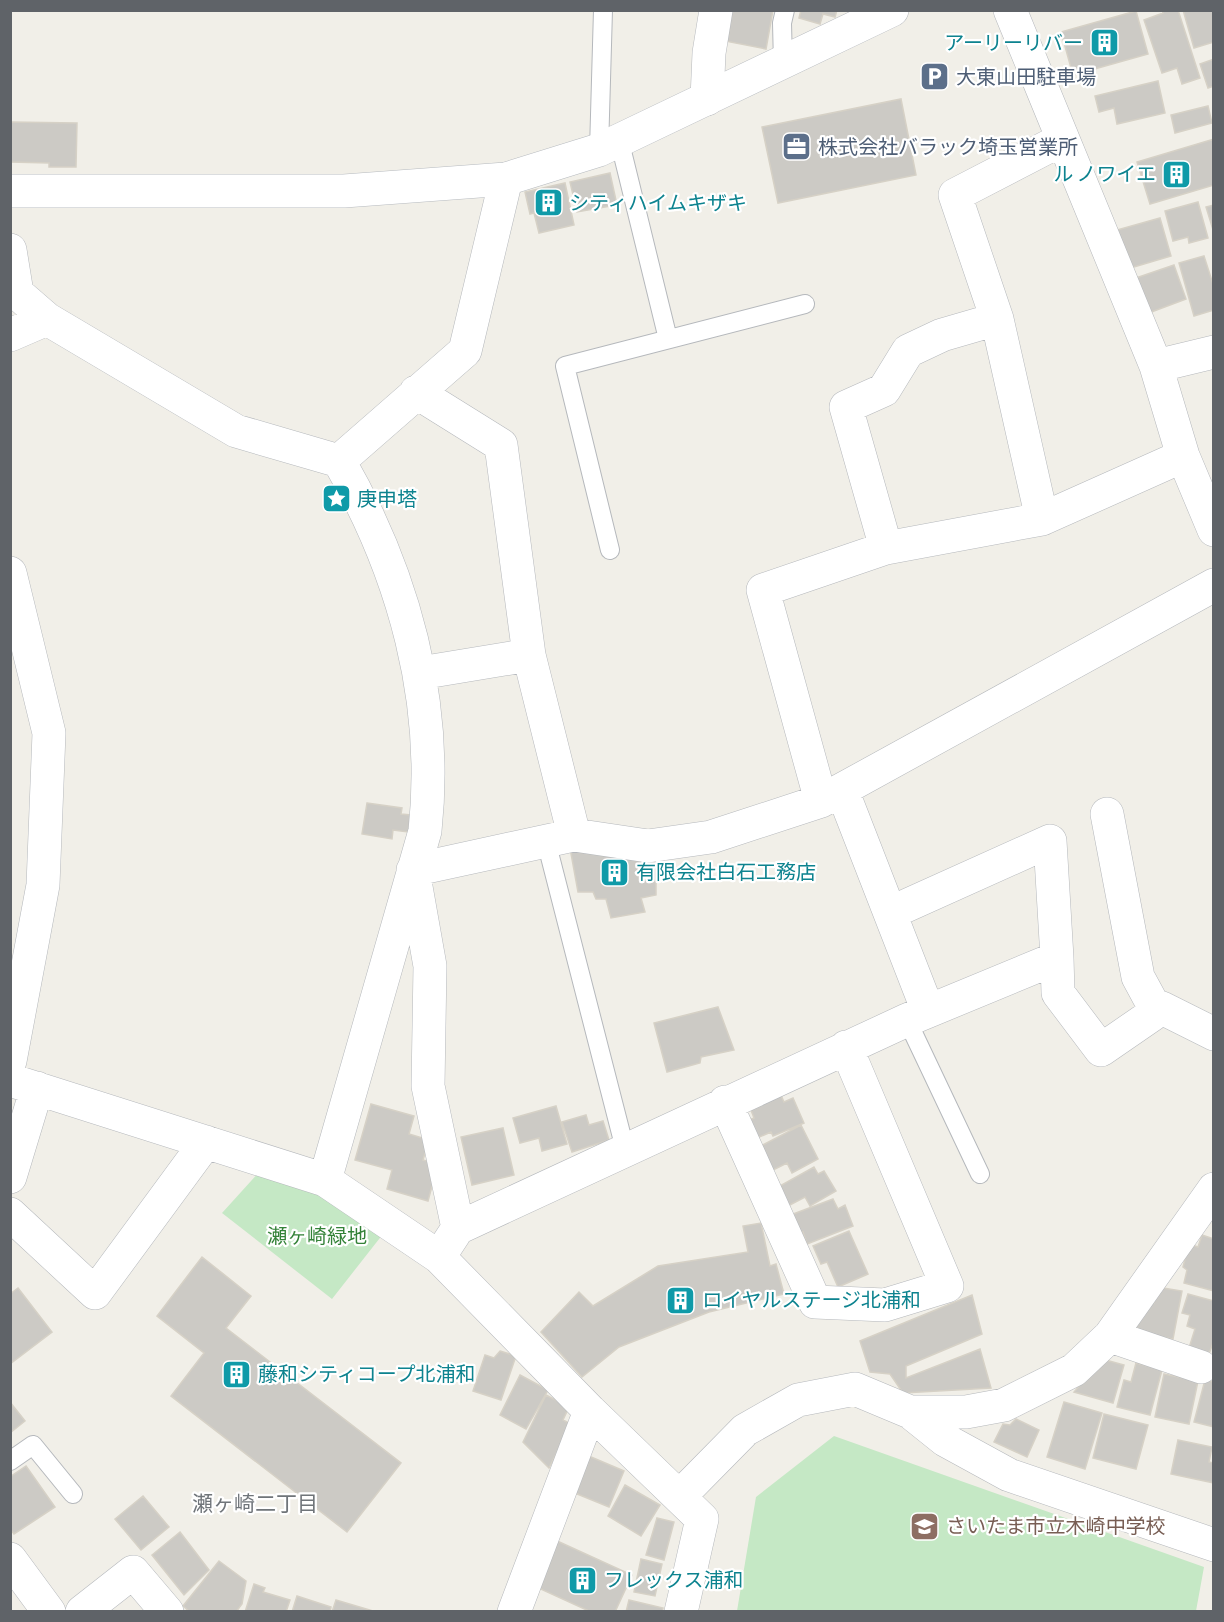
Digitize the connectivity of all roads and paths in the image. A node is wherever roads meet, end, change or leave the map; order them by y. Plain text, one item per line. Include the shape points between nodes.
1 (603, 10) edge
2 (716, 10) edge
3 (785, 10) edge
4 (892, 10) edge
5 (1010, 10) edge
6 (783, 63) junction
7 (707, 99) junction
8 (1063, 140) junction
9 (609, 145) junction
10 (506, 179) junction
11 (10, 191) edge
12 (10, 250) edge
13 (805, 304) dead end
14 (47, 319) junction
15 (997, 319) junction
16 (10, 335) edge
17 (668, 339) junction
18 (1214, 352) edge
19 (1156, 366) junction
20 (416, 392) junction
21 (1183, 456) junction
22 (339, 461) junction
23 (1042, 519) junction
24 (1214, 530) edge
25 (886, 548) junction
26 (610, 550) dead end
27 (10, 573) edge
28 (1214, 585) edge
29 (529, 655) junction
30 (420, 673) junction
31 (831, 796) junction
32 (1107, 813) dead end
33 (560, 838) junction
34 (413, 870) junction
35 (890, 913) junction
36 (1057, 958) junction
37 (1157, 1012) junction
38 (918, 1015) junction
39 (1214, 1034) edge
40 (846, 1047) junction
41 (10, 1061) edge
42 (24, 1084) edge
43 (725, 1102) junction
44 (206, 1142) junction
45 (625, 1149) junction
46 (980, 1174) dead end
47 (10, 1177) edge
48 (325, 1180) junction
49 (1214, 1189) edge
50 (10, 1214) edge
51 (458, 1228) junction
52 (438, 1257) junction
53 (1110, 1336) junction
54 (1201, 1367) dead end
55 (590, 1411) junction
56 (910, 1412) junction
57 (10, 1461) edge
58 (73, 1494) dead end
59 (680, 1496) junction
60 (1214, 1545) edge
61 (10, 1559) edge
62 (49, 1611) edge
63 (82, 1611) edge
64 (167, 1611) edge
65 (514, 1611) edge
66 (681, 1611) edge

1 - 9 lane
2 - 7 street
3 - 6 lane
4 - 6 street
5 - 8 street
6 - 7 street
7 - 9 street
8 - 15 street via 955,195
8 - 19 street
9 - 10 street
9 - 17 lane
10 - 11 street via 344,191
10 - 20 street via 465,351
12 - 14 street via 17,293
13 - 17 lane
14 - 16 street
14 - 22 street via 236,431
15 - 23 street
15 - 25 street via 942,335 909,351 884,390 846,407
17 - 26 lane via 565,366
18 - 19 street
19 - 21 street
20 - 22 street
20 - 29 street via 501,445
21 - 23 street
21 - 24 street
22 - 30 street via 355,489 406,611
23 - 25 street
25 - 31 street via 763,590
27 - 41 street via 49,733 43,885
28 - 31 street
29 - 30 street
29 - 33 street
30 - 34 street via 430,783 425,831
31 - 33 street via 711,837 648,846
31 - 35 street
32 - 37 street via 1138,977
33 - 34 street
33 - 45 lane
34 - 48 street
34 - 51 street via 430,966 428,1086
35 - 36 street via 1050,841
35 - 38 street
36 - 37 street via 1058,993 1101,1050
36 - 38 street
37 - 39 street via 1162,1008
38 - 40 street
38 - 46 lane
40 - 43 street
40 - 43 street via 947,1286 885,1305 815,1302
42 - 44 street
42 - 47 street
43 - 45 street
44 - 48 street
44 - 50 street via 95,1293
45 - 51 street
48 - 52 street
49 - 53 street
51 - 52 street
52 - 55 street
53 - 54 street
53 - 56 street via 1074,1370 1004,1405 966,1412
55 - 59 street
55 - 65 street
56 - 59 street via 855,1389 798,1400 745,1430
56 - 60 street via 945,1440 1009,1475
57 - 58 lane via 33,1445
59 - 66 street via 702,1519
61 - 62 street
63 - 64 street via 133,1572

